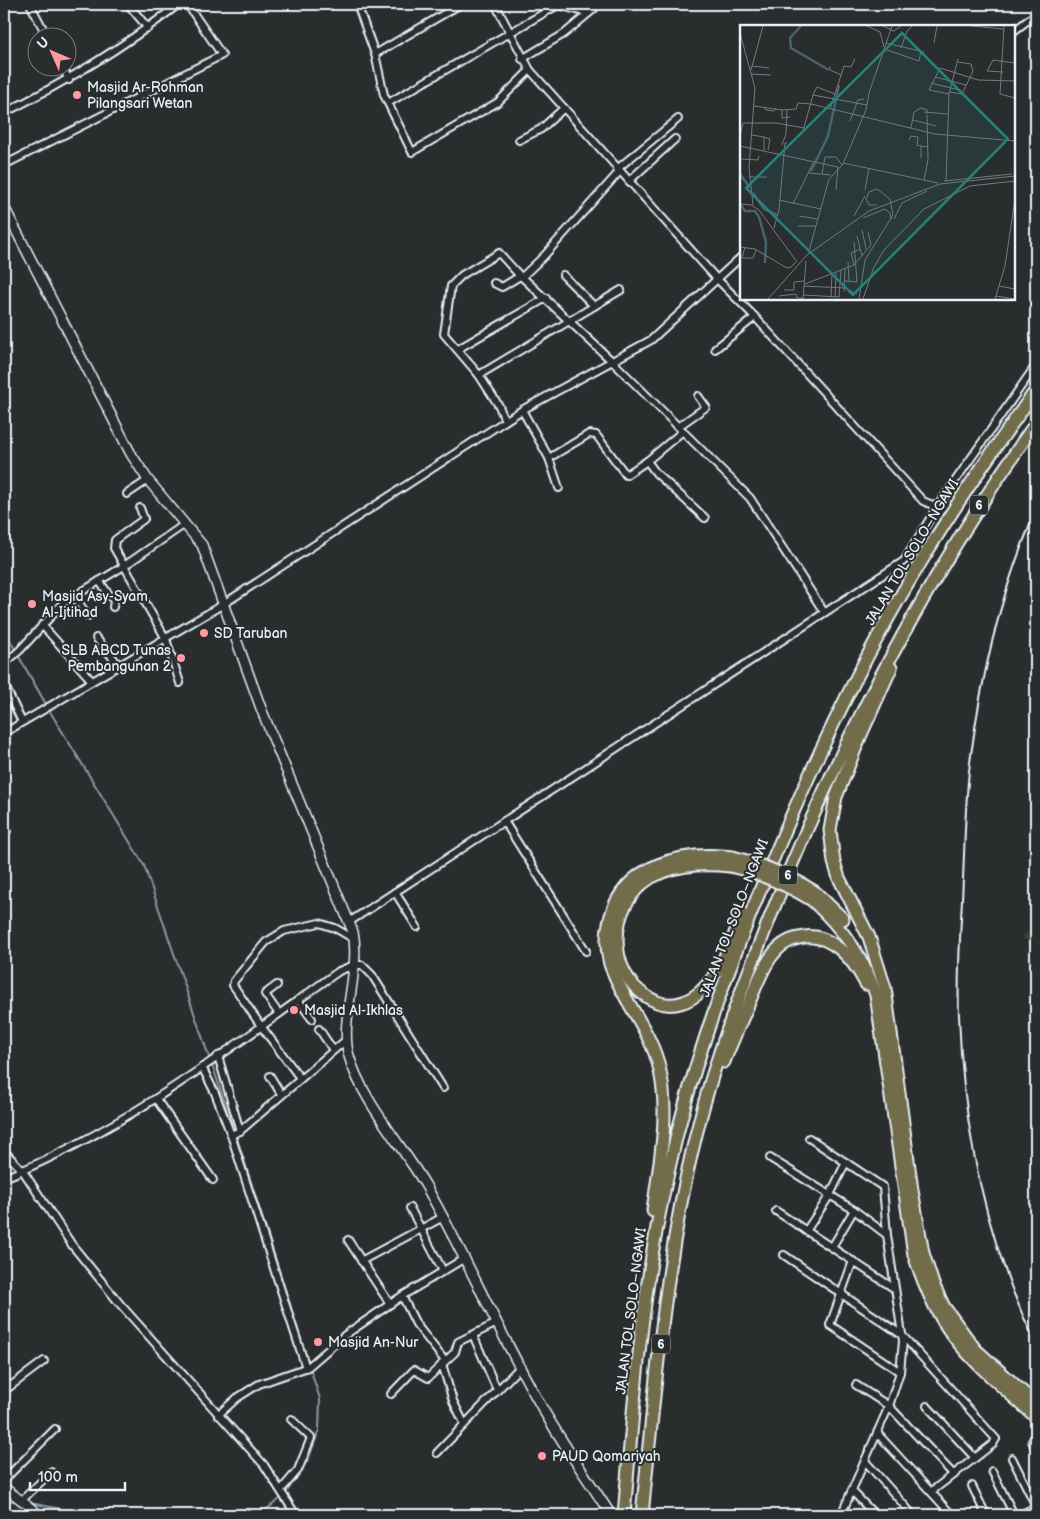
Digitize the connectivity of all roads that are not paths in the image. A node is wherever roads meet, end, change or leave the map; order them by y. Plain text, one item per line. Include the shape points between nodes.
1 (30, 4) edge
2 (128, 4) edge
3 (179, 4) edge
4 (187, 4) edge
5 (357, 4) edge
6 (460, 4) edge
7 (495, 4) edge
8 (593, 4) edge
9 (588, 14) junction
10 (1036, 14) edge
11 (43, 28) edge
12 (148, 28) junction
13 (1015, 30) edge
14 (510, 34) junction
15 (375, 54) junction
16 (522, 59) junction
17 (530, 70) junction
18 (70, 80) joint
19 (388, 103) junction
20 (564, 108) junction
21 (4, 113) edge
22 (678, 119) dead end
23 (675, 139) dead end
24 (519, 140) dead end
25 (4, 165) edge
26 (618, 170) junction
27 (629, 181) junction
28 (4, 207) edge
29 (740, 258) edge
30 (563, 275) dead end
31 (521, 277) junction
32 (716, 278) junction
33 (494, 283) dead end
34 (621, 290) dead end
35 (546, 298) junction
36 (594, 306) junction
37 (755, 317) junction
38 (569, 321) junction
39 (458, 349) junction
40 (715, 349) dead end
41 (613, 362) junction
42 (1036, 364) edge
43 (479, 375) junction
44 (1036, 390) edge
45 (698, 396) dead end
46 (522, 410) junction
47 (505, 421) junction
48 (1036, 423) edge
49 (681, 428) junction
50 (549, 458) junction
51 (647, 461) junction
52 (148, 480) junction
53 (558, 488) dead end
54 (127, 494) dead end
55 (937, 507) junction
56 (140, 508) dead end
57 (705, 518) dead end
58 (185, 524) junction
59 (124, 566) junction
60 (99, 581) junction
61 (926, 591) junction
62 (74, 596) junction
63 (222, 605) junction
64 (113, 607) dead end
65 (824, 612) junction
66 (88, 616) dead end
67 (42, 625) junction
68 (96, 638) dead end
69 (166, 639) junction
70 (4, 664) edge
71 (119, 665) junction
72 (92, 681) junction
73 (180, 683) dead end
74 (4, 684) edge
75 (22, 722) junction
76 (4, 732) edge
77 (793, 809) junction
78 (504, 821) junction
79 (732, 862) junction
80 (395, 892) junction
81 (349, 922) junction
82 (417, 928) dead end
83 (354, 939) junction
84 (586, 951) dead end
85 (354, 965) junction
86 (277, 986) dead end
87 (298, 1000) junction
88 (279, 1014) junction
89 (312, 1020) dead end
90 (885, 1021) junction
91 (261, 1026) junction
92 (319, 1029) dead end
93 (347, 1038) junction
94 (333, 1050) junction
95 (217, 1057) junction
96 (202, 1066) junction
97 (270, 1076) dead end
98 (300, 1078) junction
99 (443, 1088) dead end
100 (281, 1094) junction
101 (156, 1099) junction
102 (236, 1133) junction
103 (809, 1138) dead end
104 (4, 1152) edge
105 (770, 1158) dead end
106 (846, 1162) junction
107 (23, 1171) junction
108 (687, 1173) junction
109 (4, 1178) edge
110 (213, 1180) dead end
111 (830, 1194) junction
112 (410, 1208) dead end
113 (854, 1210) junction
114 (776, 1211) dead end
115 (442, 1216) junction
116 (419, 1228) junction
117 (806, 1231) junction
118 (887, 1235) junction
119 (348, 1240) dead end
120 (832, 1247) junction
121 (784, 1255) dead end
122 (465, 1258) junction
123 (361, 1261) junction
124 (854, 1261) junction
125 (444, 1271) junction
126 (895, 1289) junction
127 (842, 1293) junction
128 (402, 1296) junction
129 (647, 1300) junction
130 (390, 1304) junction
131 (497, 1323) junction
132 (473, 1335) junction
133 (902, 1336) junction
134 (44, 1361) dead end
135 (443, 1362) junction
136 (307, 1367) junction
137 (520, 1367) junction
138 (900, 1372) junction
139 (856, 1385) dead end
140 (497, 1390) junction
141 (4, 1391) edge
142 (391, 1394) dead end
143 (1036, 1404) edge
144 (889, 1406) junction
145 (927, 1406) dead end
146 (218, 1415) junction
147 (1036, 1417) edge
148 (291, 1419) dead end
149 (464, 1423) junction
150 (55, 1428) dead end
151 (877, 1433) junction
152 (1032, 1441) dead end
153 (1036, 1451) edge
154 (437, 1453) dead end
155 (975, 1458) junction
156 (1012, 1458) dead end
157 (865, 1461) junction
158 (992, 1471) dead end
159 (51, 1472) dead end
160 (954, 1475) junction
161 (4, 1480) edge
162 (4, 1486) edge
163 (972, 1486) dead end
164 (282, 1490) junction
165 (852, 1491) junction
166 (932, 1491) junction
167 (23, 1502) junction
168 (1036, 1507) edge
169 (40, 1515) edge
170 (296, 1515) edge
171 (611, 1515) edge
172 (624, 1515) edge
173 (642, 1515) edge
174 (841, 1515) edge
175 (875, 1515) edge
176 (913, 1515) edge
177 (952, 1515) edge
178 (986, 1515) edge
179 (1014, 1515) edge
180 (1020, 1515) edge

1 - 11 street
2 - 12 street
3 - 12 street
4 - 25 street via 222,55
5 - 15 street
6 - 15 street
7 - 14 street
8 - 9 street via 594,9
9 - 14 street via 558,5
9 - 16 street via 564,34
10 - 13 street
12 - 18 street
14 - 16 street
14 - 19 street
15 - 19 street
16 - 17 street
17 - 19 street via 494,105 414,152
17 - 20 street
18 - 21 street
20 - 24 street via 541,129
20 - 26 street
22 - 26 street
23 - 27 street
26 - 27 street
26 - 31 street via 544,256
27 - 32 street
28 - 52 main road via 131,454
29 - 32 street
30 - 36 street
31 - 33 street via 500,287
31 - 35 street
31 - 39 street via 503,256 497,254 453,284 444,334
32 - 37 street
32 - 41 street via 656,337
34 - 36 street
35 - 38 street
35 - 39 street
36 - 38 street
37 - 40 street
37 - 55 street via 923,501
38 - 41 street
38 - 43 street
39 - 43 street
41 - 46 street
41 - 49 street
42 - 55 street
43 - 47 street
44 - 77 highway, JALAN TOL SOLO–NGAWI / 6 via 905,588 832,725
45 - 49 street via 706,407
46 - 47 street
46 - 50 street
47 - 63 street
48 - 61 highway, 6 via 974,512
49 - 51 street
49 - 65 street via 748,495
50 - 51 street via 592,433 626,475
50 - 53 street
51 - 57 street
52 - 54 street
52 - 58 main road
55 - 65 street via 904,561
56 - 59 street via 144,520 114,543
58 - 59 street
58 - 63 main road via 202,546
59 - 60 street
59 - 69 street
60 - 62 street
60 - 64 street via 114,601
61 - 90 highway via 860,737 836,797 830,830 839,878 878,961 885,988
61 - 108 highway, 6 via 877,680 811,817 750,966 705,1098
62 - 66 street
62 - 67 street
63 - 69 street
63 - 81 main road
65 - 78 street
67 - 70 street
67 - 72 street
68 - 71 street
69 - 71 street
69 - 73 street
71 - 72 street
72 - 75 street
74 - 75 street
75 - 76 street
77 - 79 highway via 711,980 682,1003 661,1004 641,994 627,978 618,953 616,936 628,902 643,883 671,870
77 - 129 highway, JALAN TOL SOLO–NGAWI / 6 via 733,960 686,1098 659,1216
78 - 80 street
78 - 84 street
79 - 90 highway, bridge via 814,896 863,960
79 - 129 highway via 716,855 675,858 645,870 620,897 608,927 611,967 654,1049 663,1092 662,1145 652,1214
80 - 81 street
80 - 82 street
81 - 83 main road
83 - 85 main road
83 - 91 street via 319,923 284,931 266,942 233,985
85 - 87 street via 339,971
85 - 93 main road
85 - 99 street via 362,965 372,975
86 - 88 street via 266,994
87 - 88 street
87 - 89 street
88 - 91 street
90 - 108 highway via 859,970 831,942 806,936 781,946 763,970 726,1058
90 - 143 highway via 913,1199 923,1253 933,1284 944,1307 975,1349
90 - 147 highway via 914,1255 926,1290 968,1354
91 - 95 street
91 - 98 street
92 - 94 street
93 - 94 street
93 - 115 main road via 350,1061 369,1097
94 - 98 street
95 - 96 street
95 - 102 street
96 - 101 street
96 - 102 street
97 - 100 street
98 - 100 street
100 - 102 street
101 - 107 street via 64,1152
101 - 110 street
102 - 136 street
103 - 106 street
104 - 107 street
105 - 111 street
106 - 111 street
106 - 118 street via 883,1187
107 - 109 street
107 - 146 street via 72,1245
108 - 173 highway, 6 via 670,1268
111 - 113 street
111 - 117 street
112 - 116 street
113 - 118 street
113 - 120 street
114 - 117 street
115 - 116 street
115 - 122 main road
116 - 123 street
116 - 125 street
117 - 120 street
118 - 126 street
119 - 123 street
120 - 124 street
121 - 127 street
122 - 125 street
122 - 131 main road
123 - 130 street
124 - 126 street
124 - 127 street
125 - 128 street
126 - 133 street
127 - 133 street
127 - 138 street via 831,1318 831,1327
128 - 130 street
128 - 135 street via 416,1324
129 - 172 highway, JALAN TOL SOLO–NGAWI / 6
130 - 136 street via 336,1341
131 - 132 street
131 - 137 main road
132 - 135 street via 458,1342 455,1352
132 - 140 street
133 - 138 street
133 - 155 street via 996,1439
134 - 141 street
135 - 142 street via 428,1378 414,1370
135 - 149 street via 453,1401
136 - 146 street via 259,1384
137 - 140 street
137 - 171 main road via 551,1425
138 - 144 street
139 - 144 street
140 - 149 street
144 - 151 street
144 - 160 street
145 - 155 street
146 - 164 street via 264,1465
148 - 164 street via 311,1438 298,1470
149 - 154 street
150 - 161 street
151 - 157 street
151 - 166 street
152 - 153 street
155 - 160 street
156 - 168 street
157 - 165 street
157 - 176 street
158 - 179 street
159 - 167 street
160 - 166 street
162 - 167 street
163 - 178 street
164 - 170 street
165 - 174 street
165 - 175 street
166 - 177 street
167 - 169 street
168 - 180 street

